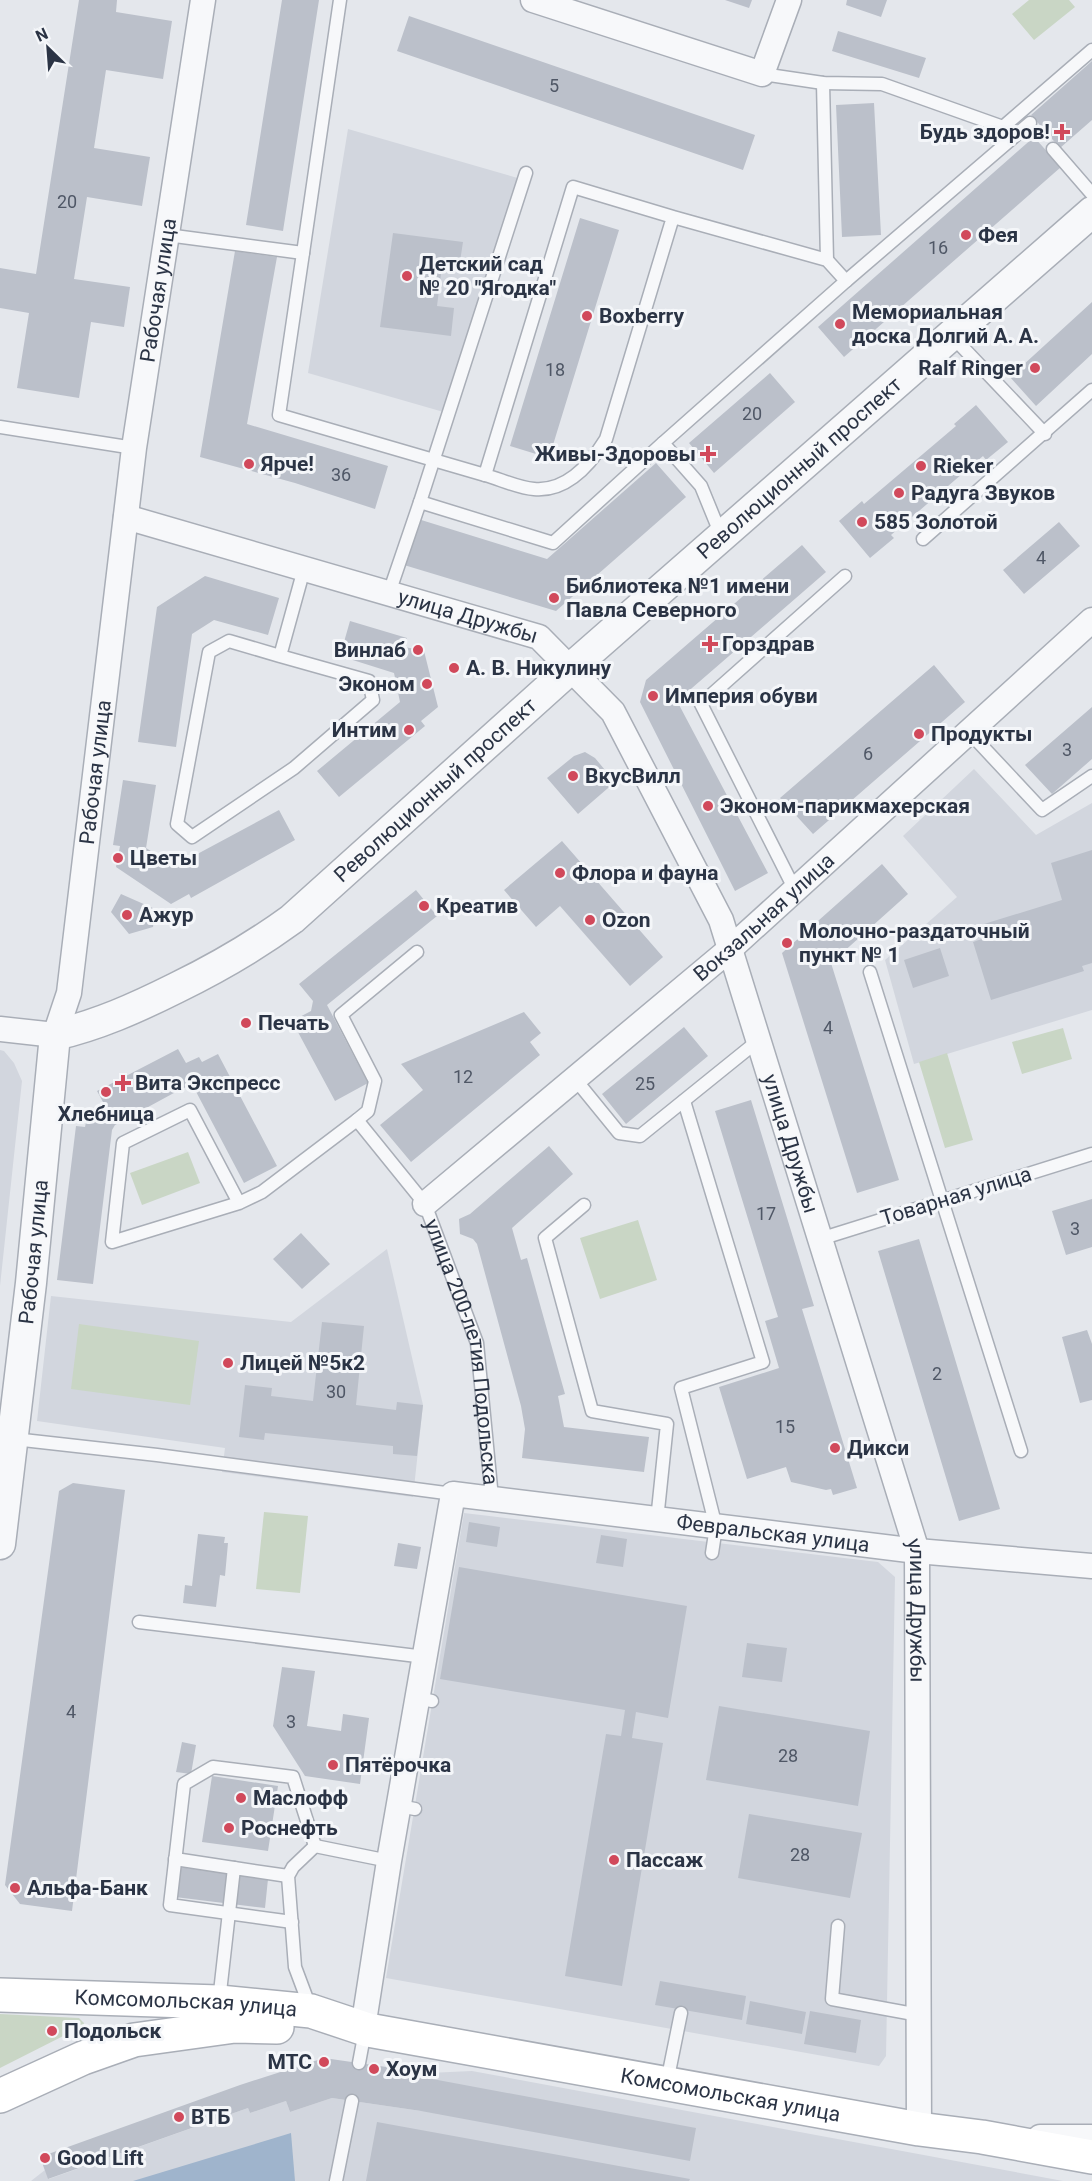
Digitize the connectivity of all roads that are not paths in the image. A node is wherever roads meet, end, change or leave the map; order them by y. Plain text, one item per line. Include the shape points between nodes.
1 (202, 0) edge
2 (339, 0) edge
3 (533, 0) edge
4 (789, 0) edge
5 (1092, 50) edge
6 (762, 74) junction
7 (823, 83) junction
8 (1021, 112) junction
9 (1003, 128) junction
10 (1013, 138) junction
11 (1053, 149) dead end
12 (526, 173) dead end
13 (1092, 194) edge
14 (1092, 212) edge
15 (674, 217) junction
16 (167, 235) junction
17 (303, 253) junction
18 (827, 260) junction
19 (846, 281) junction
20 (951, 335) junction
21 (1092, 390) edge
22 (0, 427) edge
23 (1045, 434) junction
24 (663, 443) junction
25 (135, 448) junction
26 (434, 460) junction
27 (485, 475) junction
28 (420, 502) junction
29 (126, 517) junction
30 (722, 536) junction
31 (923, 539) dead end
32 (304, 569) junction
33 (845, 576) dead end
34 (389, 593) junction
35 (1092, 620) edge
36 (280, 656) junction
37 (570, 669) junction
38 (969, 732) junction
39 (1092, 776) edge
40 (795, 890) junction
41 (730, 950) junction
42 (417, 952) dead end
43 (870, 972) dead end
44 (0, 1029) edge
45 (55, 1035) junction
46 (759, 1040) junction
47 (575, 1079) junction
48 (684, 1101) junction
49 (357, 1120) junction
50 (1092, 1154) edge
51 (942, 1201) junction
52 (239, 1203) junction
53 (425, 1204) junction
54 (584, 1205) dead end
55 (820, 1239) junction
56 (7, 1438) edge
57 (1021, 1451) dead end
58 (453, 1494) junction
59 (492, 1498) junction
60 (657, 1520) junction
61 (716, 1527) junction
62 (0, 1544) edge
63 (917, 1551) junction
64 (712, 1553) dead end
65 (1092, 1566) edge
66 (139, 1622) dead end
67 (425, 1657) junction
68 (315, 1846) junction
69 (175, 1859) junction
70 (389, 1861) junction
71 (234, 1868) junction
72 (288, 1876) junction
73 (229, 1913) junction
74 (292, 1922) junction
75 (838, 1926) dead end
76 (0, 1995) edge
77 (219, 2002) junction
78 (311, 2011) junction
79 (681, 2013) dead end
80 (919, 2016) junction
81 (365, 2029) junction
82 (359, 2063) dead end
83 (667, 2084) junction
84 (0, 2096) edge
85 (352, 2101) dead end
86 (919, 2129) junction
87 (982, 2137) junction
88 (1092, 2137) edge
89 (1092, 2157) edge
90 (336, 2181) edge

1 - 16 street, Рабочая улица
2 - 17 lane
3 - 6 street
4 - 6 street
5 - 8 lane
6 - 7 lane
7 - 9 lane via 882,84
7 - 18 lane
8 - 9 lane
8 - 10 lane via 1034,128
9 - 10 lane
10 - 19 lane
11 - 13 lane
12 - 26 lane
14 - 20 street, Революционный проспект
15 - 18 lane
15 - 27 lane via 606,439 592,461 558,486 545,489
15 - 27 lane via 573,187
16 - 17 lane
16 - 25 street, Рабочая улица
17 - 26 lane via 279,415
18 - 19 lane
19 - 24 lane
20 - 23 lane
20 - 30 street, Революционный проспект
21 - 23 lane
22 - 25 lane
23 - 31 lane
24 - 28 lane via 553,543
24 - 30 lane via 701,486
25 - 29 street, Рабочая улица
26 - 27 lane
26 - 28 lane
28 - 34 lane
29 - 32 street, улица Дружбы
29 - 45 street, Рабочая улица via 69,993
30 - 37 street, Революционный проспект
32 - 34 street, улица Дружбы
32 - 36 lane
33 - 40 lane via 700,704
34 - 37 street, улица Дружбы via 539,637
35 - 38 street, Вокзальная улица
36 - 36 lane via 369,681 373,700 294,768 192,837 177,824 209,652 229,641
37 - 41 street, улица Дружбы via 612,712 721,920
37 - 45 street, Революционный проспект via 292,919 262,941 129,1012
38 - 39 lane via 1042,810
38 - 40 street, Вокзальная улица
40 - 41 street, Вокзальная улица
41 - 46 street, улица Дружбы
41 - 47 street, Вокзальная улица
42 - 49 lane via 341,1015 375,1081 368,1111
43 - 51 lane
44 - 45 street, Революционный проспект
45 - 56 street, Рабочая улица
46 - 48 lane
46 - 55 street, улица Дружбы
47 - 48 lane via 619,1133 640,1136
47 - 53 street, Вокзальная улица
48 - 61 lane via 763,1362 681,1388
49 - 52 lane via 262,1192
49 - 53 lane, улица 200-летия Подольска
50 - 51 lane, Товарная улица
51 - 55 lane, Товарная улица
51 - 57 lane
52 - 52 lane via 228,1206 112,1242 123,1143 190,1110
53 - 59 lane, улица 200-летия Подольска via 477,1343
54 - 60 lane via 545,1238 592,1411 667,1424
55 - 63 street, улица Дружбы
56 - 58 lane
56 - 62 street, Рабочая улица
58 - 59 street, улица 200-летия Подольска
58 - 67 street, улица 200-летия Подольска via 450,1555
59 - 60 street, Февральская улица
60 - 61 street, Февральская улица
61 - 63 street, Февральская улица
61 - 64 lane
63 - 65 street, Февральская улица
63 - 80 street, улица Дружбы
66 - 67 lane
67 - 70 street, улица 200-летия Подольска via 425,1700 407,1807
68 - 69 lane via 293,1777 213,1767 184,1784
68 - 70 lane
68 - 72 lane
69 - 71 lane
69 - 73 lane via 170,1905
70 - 81 street, улица 200-летия Подольска
71 - 72 lane
71 - 73 lane
72 - 74 lane
73 - 74 lane
73 - 77 lane
74 - 78 lane via 295,1967
75 - 80 lane via 832,2000
76 - 77 main road, Комсомольская улица
77 - 78 main road, Комсомольская улица
78 - 81 main road, Комсомольская улица
79 - 83 lane
80 - 86 street, улица Дружбы
81 - 82 lane
81 - 83 main road, Комсомольская улица
81 - 84 main road, Комсомольская улица via 235,2026 134,2040 82,2058
83 - 86 main road, Комсомольская улица
85 - 90 lane
86 - 87 main road, Комсомольская улица
87 - 88 street
87 - 89 main road, Комсомольская улица

